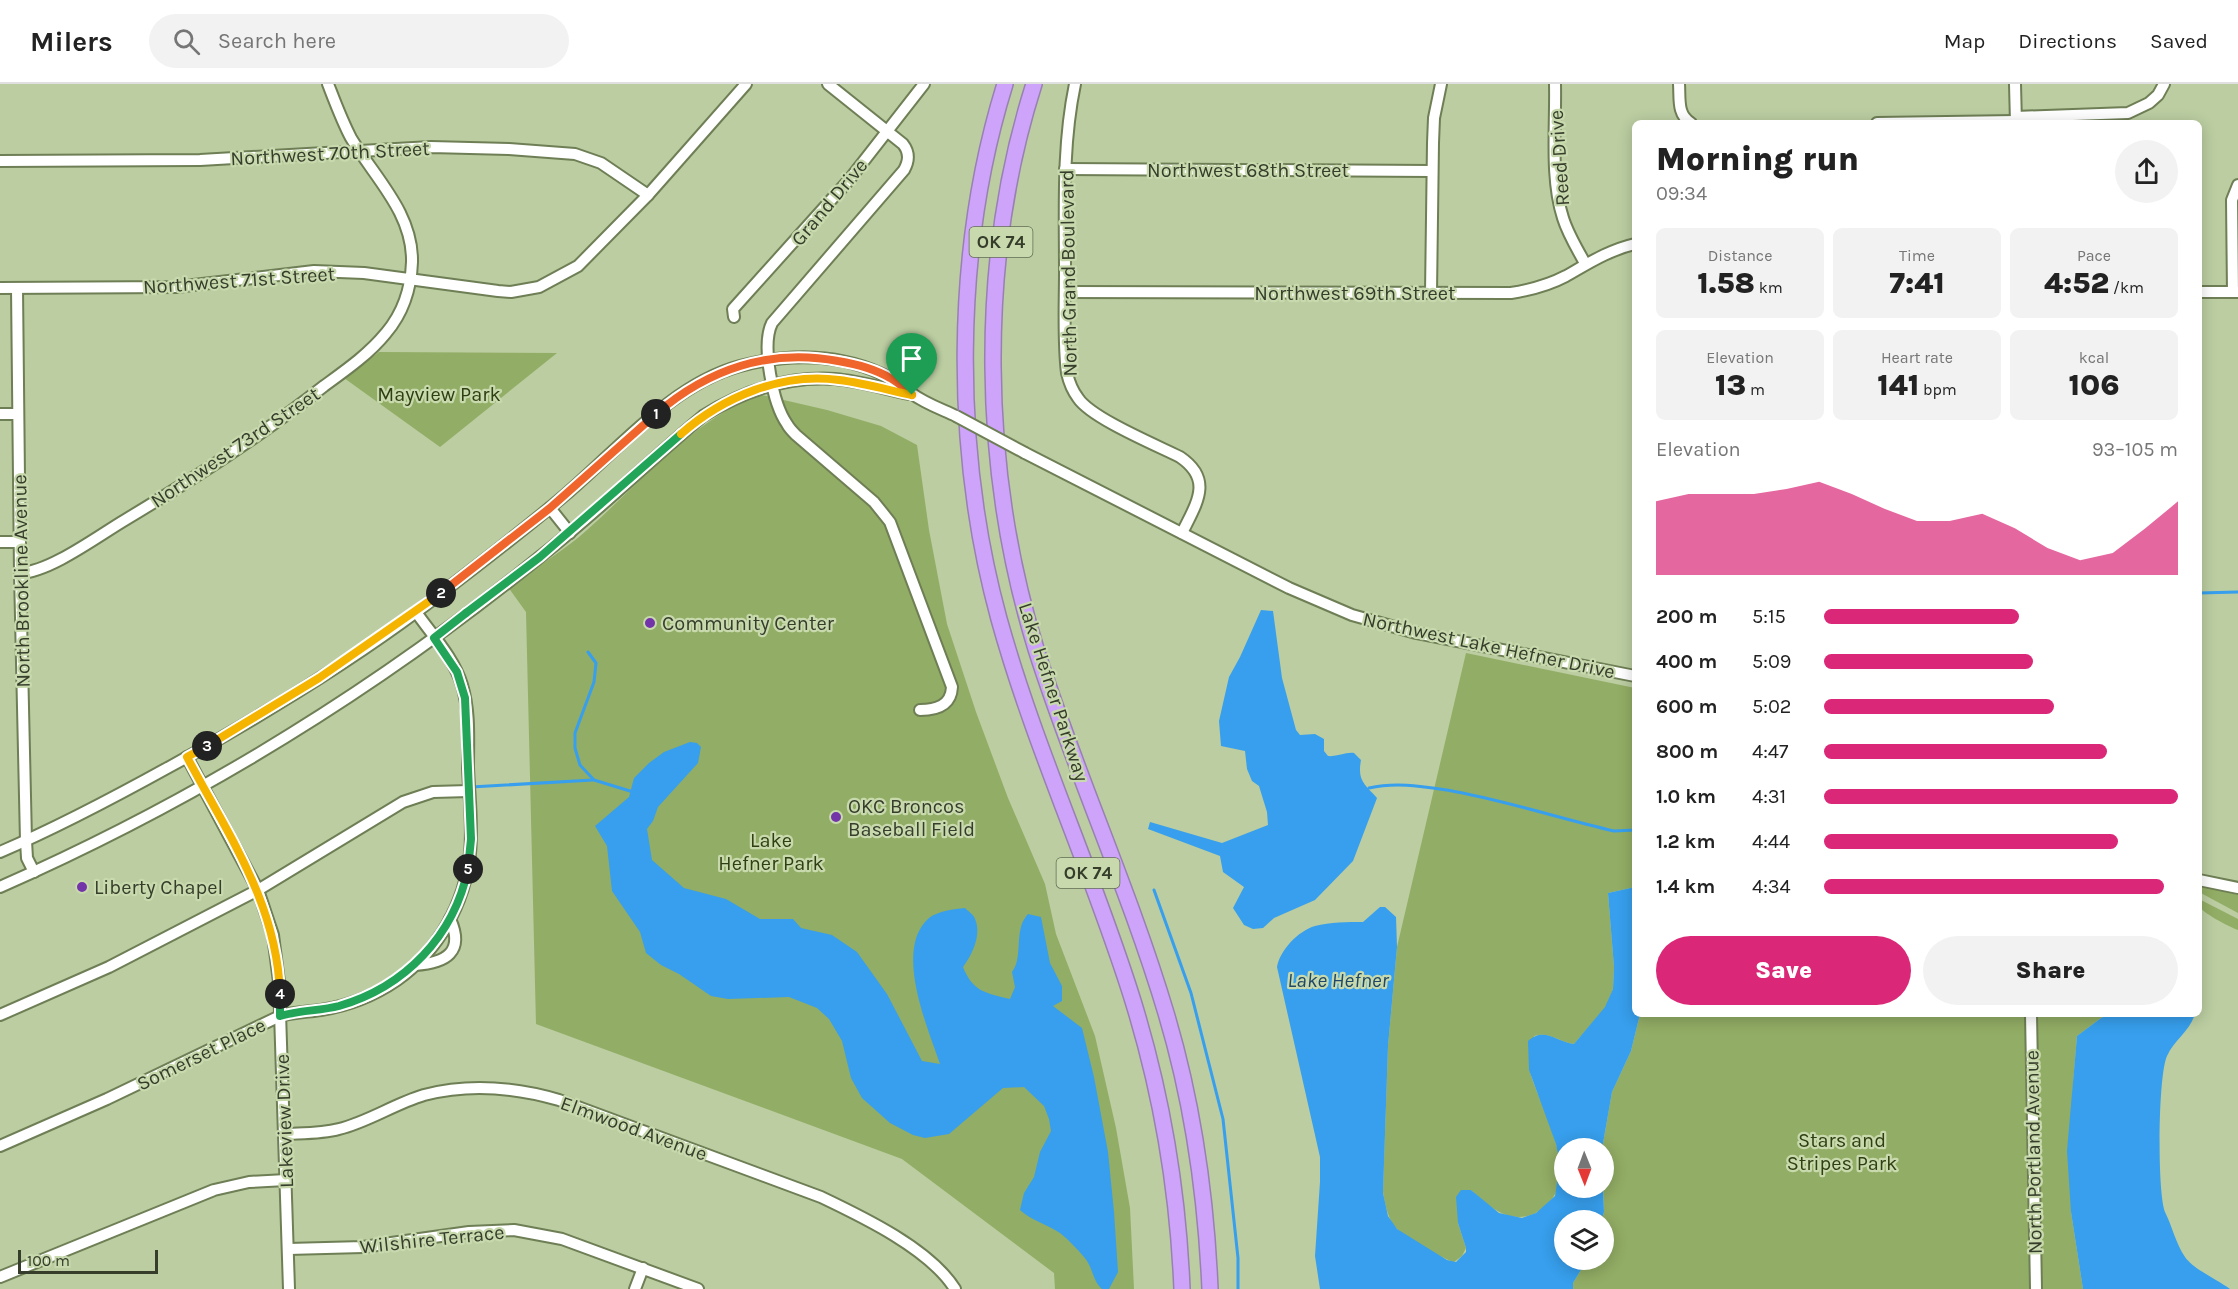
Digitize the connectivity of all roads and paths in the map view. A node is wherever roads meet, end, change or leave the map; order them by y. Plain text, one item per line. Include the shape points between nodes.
1 (328, 84) edge
2 (746, 84) edge
3 (828, 84) edge
4 (924, 84) edge
5 (1005, 84) edge
6 (1034, 84) edge
7 (1075, 84) edge
8 (1441, 84) edge
9 (1555, 84) edge
10 (1679, 84) edge
11 (2015, 84) edge
12 (2164, 84) edge
13 (2103, 119) edge
14 (1686, 120) edge
15 (2016, 120) edge
16 (889, 131) junction
17 (360, 152) junction
18 (0, 161) edge
19 (1065, 169) junction
20 (1432, 171) junction
21 (2238, 185) edge
22 (648, 195) junction
23 (1632, 245) edge
24 (1585, 263) junction
25 (410, 279) junction
26 (0, 288) edge
27 (17, 288) junction
28 (1065, 292) junction
29 (2202, 292) edge
30 (2236, 292) edge
31 (1431, 293) junction
32 (734, 317) dead end
33 (768, 360) junction
34 (773, 384) junction
35 (917, 397) junction
36 (0, 414) edge
37 (18, 414) junction
38 (550, 508) junction
39 (570, 532) junction
40 (1182, 532) junction
41 (0, 542) edge
42 (20, 542) junction
43 (20, 573) junction
44 (416, 612) junction
45 (434, 638) junction
46 (1632, 675) edge
47 (920, 710) dead end
48 (187, 757) junction
49 (202, 785) junction
50 (469, 791) junction
51 (26, 841) junction
52 (0, 852) edge
53 (34, 872) junction
54 (2202, 881) edge
55 (0, 887) edge
56 (2238, 888) edge
57 (258, 890) junction
58 (450, 919) junction
59 (415, 964) junction
60 (0, 1015) edge
61 (280, 1016) junction
62 (2031, 1017) edge
63 (284, 1134) junction
64 (0, 1146) edge
65 (286, 1180) junction
66 (288, 1249) junction
67 (643, 1268) junction
68 (0, 1277) edge
69 (289, 1289) edge
70 (636, 1289) edge
71 (698, 1289) edge
72 (955, 1289) edge
73 (1182, 1289) edge
74 (1210, 1289) edge
75 (2036, 1289) edge

1 - 17 street, Northwest 73rd Street
2 - 22 street, Northwest 71st Street
3 - 16 street
4 - 16 street, Grand Drive
5 - 73 highway, Lake Hefner Parkway / OK 74 via 982,176 967,302 966,380 977,517 999,619 1022,695 1147,1048 1170,1160
6 - 74 highway, Lake Hefner Parkway / OK 74 via 1009,186 997,265 993,347 1003,497 1036,648 1145,949 1176,1049 1201,1175
7 - 19 street, North Grand Boulevard
8 - 20 street via 1434,118
9 - 24 street, Reed Drive via 1559,205
10 - 14 street via 1680,107
11 - 15 street
12 - 13 street via 2158,95 2138,110
13 - 15 street
16 - 32 street, Grand Drive via 807,230 733,309
16 - 33 street via 907,148 907,165 772,323 767,336
17 - 18 street, Northwest 70th Street via 200,160
17 - 22 street, Northwest 70th Street via 431,147 575,153 602,163
17 - 25 street, Northwest 73rd Street via 404,220 411,249
19 - 20 street, Northwest 68th Street
19 - 28 street, North Grand Boulevard
20 - 31 street
21 - 30 street via 2232,200
22 - 25 street, Northwest 71st Street via 578,266 539,287 511,292
23 - 24 street, Northwest 69th Street
24 - 31 street, Northwest 69th Street via 1549,283 1522,291
25 - 27 street, Northwest 71st Street via 314,271 176,287
25 - 43 street, Northwest 73rd Street via 403,309 387,333 297,408 97,537 47,566
26 - 27 street, Northwest 71st Street
27 - 37 street, North Brookline Avenue
28 - 31 street, Northwest 69th Street
28 - 40 street, North Grand Boulevard via 1067,371 1077,397 1094,413 1180,457 1196,473 1200,495
29 - 30 street
33 - 34 street
33 - 35 street via 801,356 849,363 890,378
33 - 38 street via 723,371 684,391
34 - 35 street via 837,379
34 - 39 street via 722,404 703,416
34 - 47 street via 786,423 796,435 874,502 890,522 952,687 945,704
35 - 40 street, Northwest Lake Hefner Drive, bridge
36 - 37 street
37 - 42 street, North Brookline Avenue
38 - 39 street
38 - 44 street
39 - 45 street
40 - 46 street, Northwest Lake Hefner Drive via 1308,597 1360,618 1416,633
41 - 42 street
42 - 43 street, North Brookline Avenue
43 - 51 street, North Brookline Avenue
44 - 45 street, Somerset Place
44 - 48 street via 303,688
45 - 49 street via 323,713
45 - 50 street, Somerset Place via 464,690
48 - 49 street, Lakeview Drive
48 - 51 street
49 - 53 street
49 - 57 street, Lakeview Drive
50 - 57 street via 433,792 403,802
50 - 58 street, Somerset Place via 469,864
51 - 52 street
51 - 53 street, North Brookline Avenue via 27,858
53 - 55 street
54 - 56 street
57 - 60 street via 109,967
57 - 61 street, Lakeview Drive via 276,954
58 - 59 street, Somerset Place
58 - 59 street via 456,937 452,951 441,961
59 - 61 street, Somerset Place via 395,981 358,1000
61 - 63 street, Lakeview Drive
61 - 64 street, Somerset Place
62 - 75 street, North Portland Avenue
63 - 65 street, Lakeview Drive
63 - 72 street, Elmwood Avenue via 338,1130 440,1091 495,1088 532,1093 846,1208 921,1254
65 - 66 street, Lakeview Drive
65 - 68 street via 249,1182 214,1190
66 - 67 street, Wilshire Terrace via 363,1247 469,1232 514,1230 562,1239
66 - 69 street, Lakeview Drive
67 - 70 street
67 - 71 street, Wilshire Terrace

